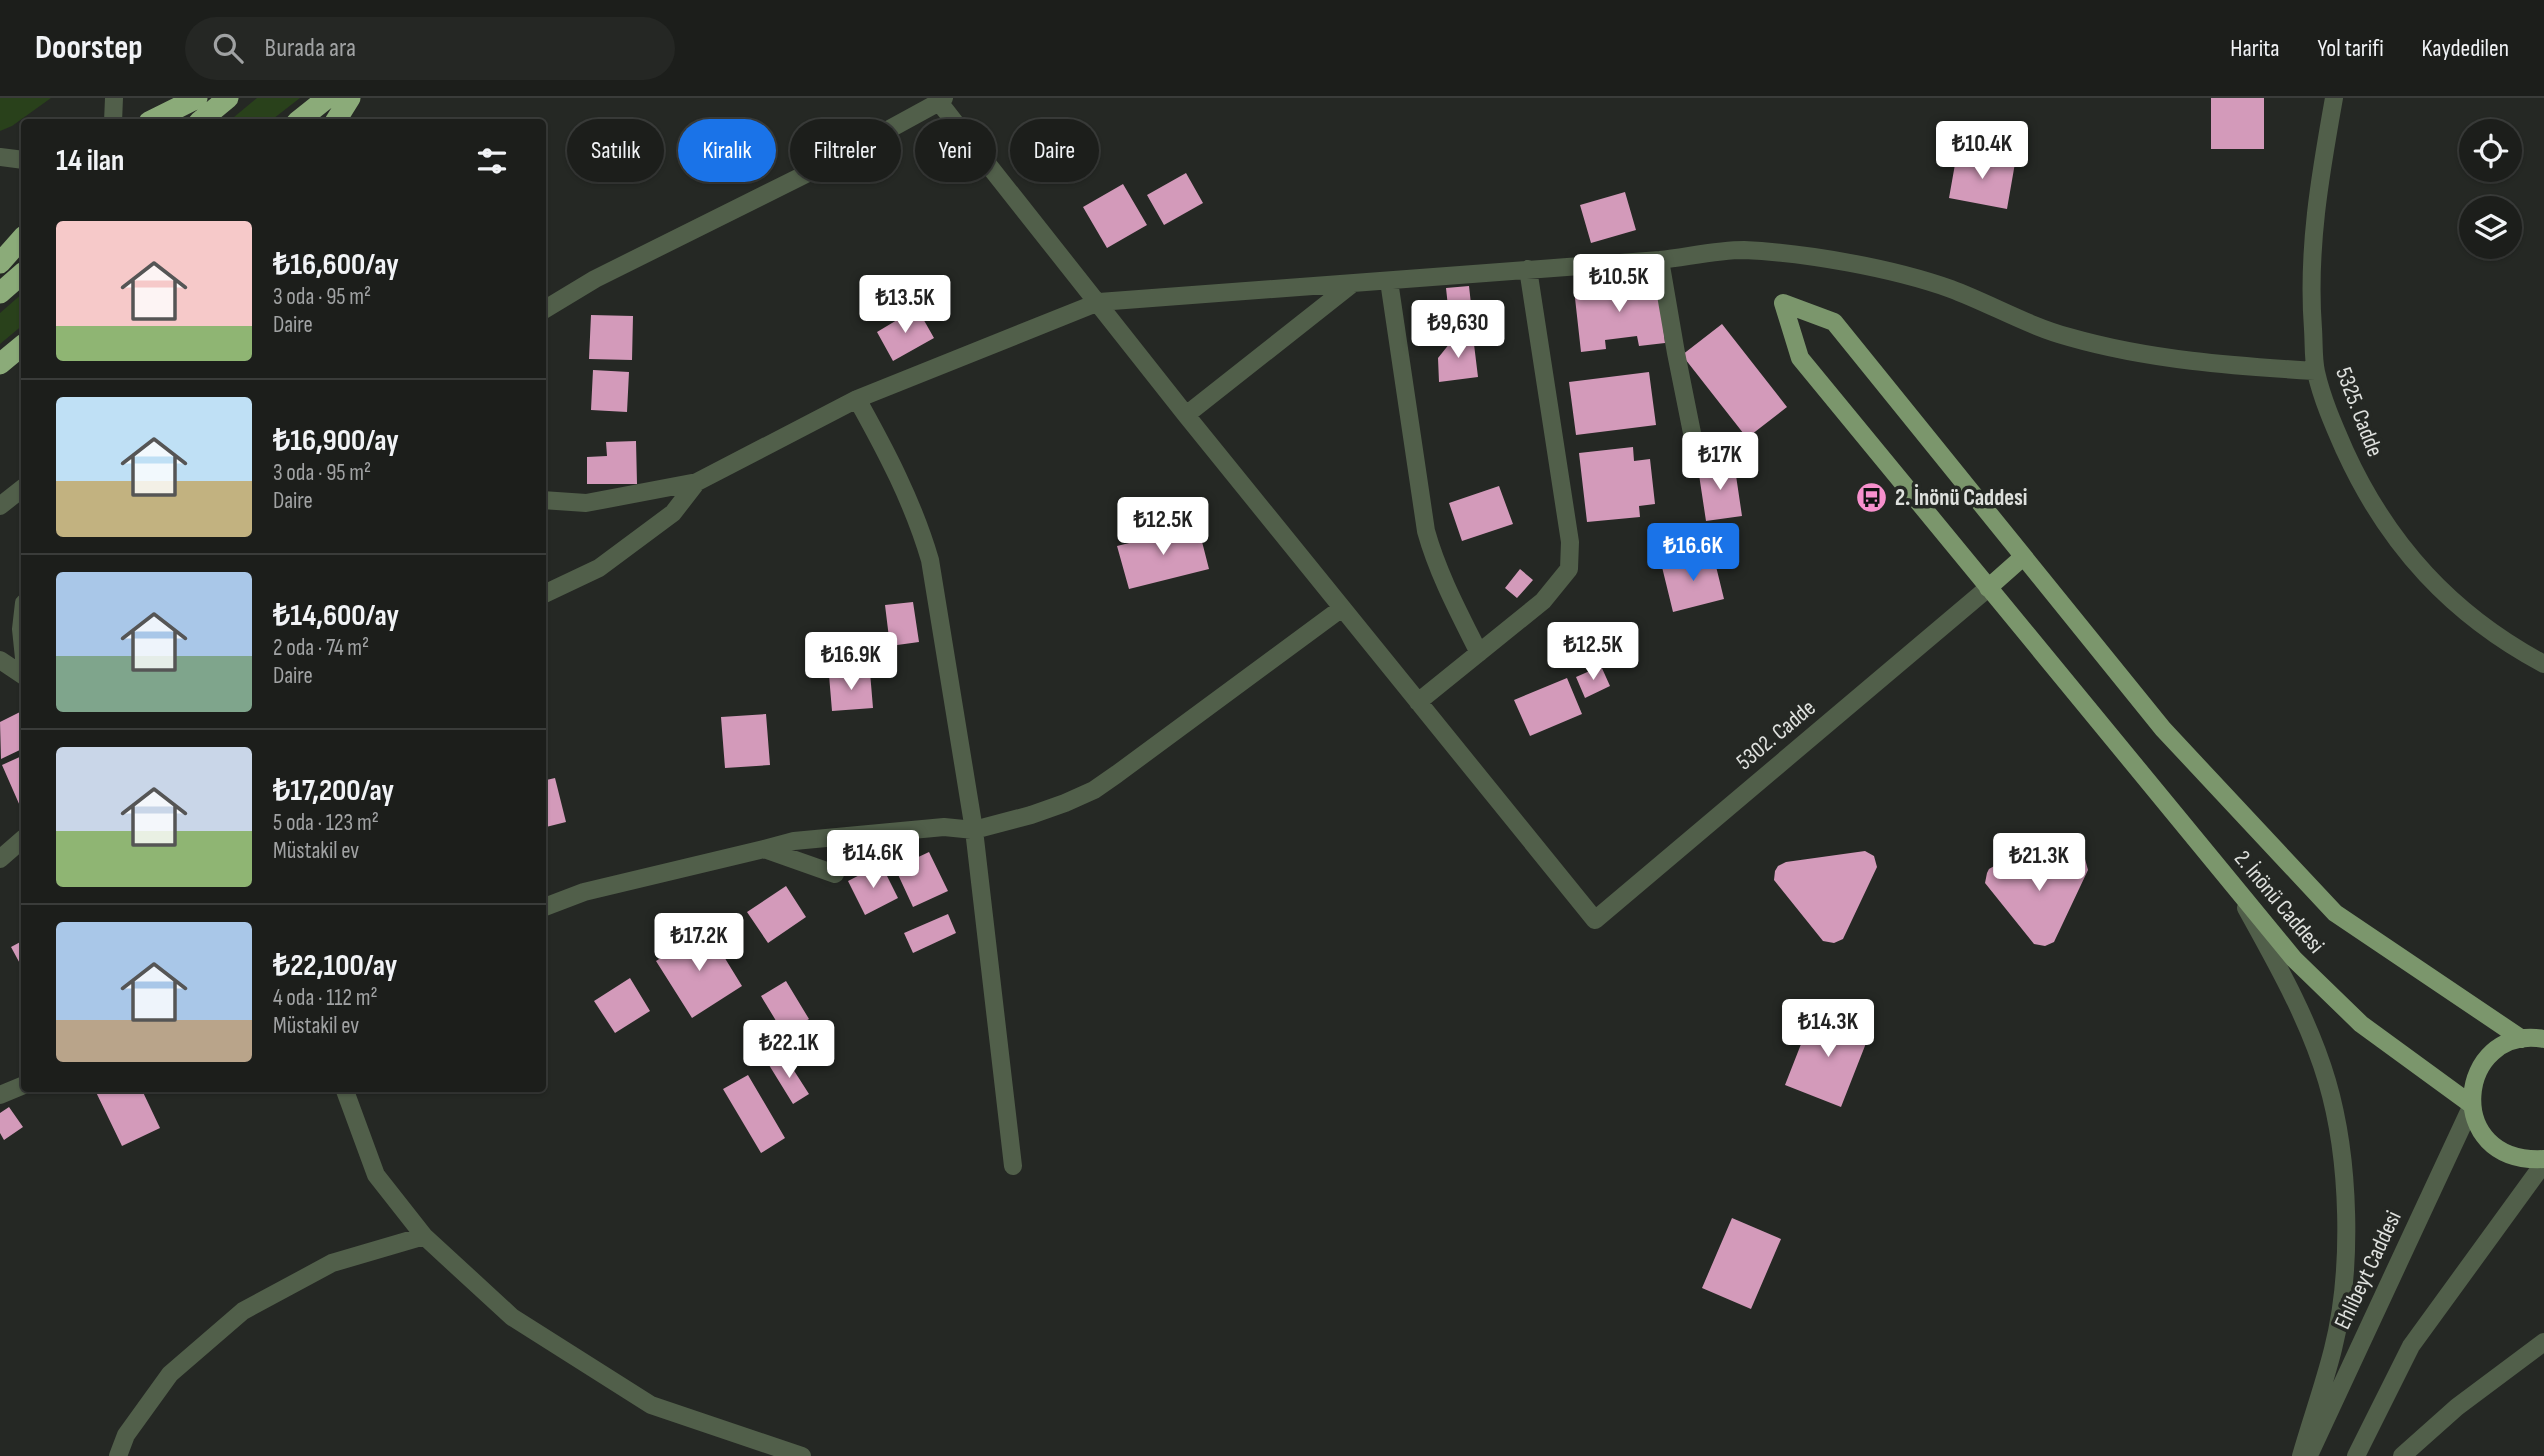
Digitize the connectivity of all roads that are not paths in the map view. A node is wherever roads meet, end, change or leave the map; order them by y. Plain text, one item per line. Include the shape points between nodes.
1 (114, 98) edge
2 (197, 98) edge
3 (228, 98) edge
4 (327, 98) edge
5 (350, 98) edge
6 (2334, 98) edge
7 (942, 100) edge
8 (113, 119) edge
9 (155, 119) edge
10 (204, 119) edge
11 (301, 119) edge
12 (337, 119) edge
13 (0, 157) edge
14 (21, 160) edge
15 (21, 239) edge
16 (1660, 260) junction
17 (0, 263) edge
18 (1528, 269) junction
19 (21, 275) edge
20 (1389, 281) junction
21 (1352, 284) junction
22 (0, 293) edge
23 (1099, 302) junction
24 (546, 309) edge
25 (21, 346) edge
26 (0, 364) edge
27 (2315, 370) junction
28 (857, 398) junction
29 (1186, 415) junction
30 (1695, 448) dead end
31 (697, 482) junction
32 (21, 489) edge
33 (546, 500) edge
34 (0, 506) edge
35 (2024, 557) junction
36 (1988, 588) junction
37 (546, 593) edge
38 (1342, 608) junction
39 (1479, 653) junction
40 (0, 660) edge
41 (2544, 664) edge
42 (21, 674) edge
43 (1418, 702) junction
44 (974, 830) junction
45 (21, 841) edge
46 (764, 849) junction
47 (0, 859) edge
48 (835, 874) dead end
49 (2236, 890) junction
50 (546, 906) edge
51 (2522, 1040) junction
52 (2544, 1040) edge
53 (21, 1086) edge
54 (345, 1092) edge
55 (0, 1095) edge
56 (2472, 1105) junction
57 (2544, 1161) edge
58 (1013, 1166) dead end
59 (424, 1236) junction
60 (2544, 1342) edge
61 (118, 1456) edge
62 (802, 1456) edge
63 (2301, 1456) edge
64 (2309, 1456) edge
65 (2356, 1456) edge
66 (2402, 1456) edge

1 - 8 street
2 - 9 highway
3 - 10 highway
4 - 11 highway
5 - 12 highway
6 - 27 street, 5325. Cadde via 2315,209 2310,289
7 - 23 street
7 - 24 street
13 - 14 street
15 - 17 highway
16 - 18 street
16 - 27 street via 1741,250 1808,256 1909,276 2069,337 2226,366
16 - 30 street
18 - 20 street
18 - 39 street via 1571,555 1569,569 1543,601
19 - 22 highway
20 - 21 street
20 - 39 street via 1426,531 1448,592
21 - 23 street
21 - 29 street
23 - 28 street
23 - 29 street
25 - 26 highway
27 - 41 street, 5325. Cadde via 2361,487 2389,532 2423,573 2466,612
28 - 31 street
28 - 44 street via 894,466 930,560
29 - 38 street
31 - 33 street via 586,503
31 - 37 street via 673,513 598,568
32 - 34 street
35 - 36 main road
35 - 36 main road, 2. İnönü Caddesi via 1834,322 1783,303 1800,358
35 - 51 main road, 2. İnönü Caddesi via 2163,729 2335,913
36 - 43 street, 5302. Cadde via 1595,920
36 - 49 main road, 2. İnönü Caddesi
38 - 43 street
38 - 44 street via 1094,790 1043,811
39 - 43 street
40 - 42 street
44 - 46 street via 944,827 794,841
44 - 58 street
45 - 47 street
46 - 48 street
46 - 50 street via 584,892
49 - 56 main road, 2. İnönü Caddesi via 2294,959 2361,1024
49 - 63 street via 2292,991 2327,1081 2343,1161 2347,1256 2334,1347
51 - 52 main road
51 - 56 main road via 2495,1051 2481,1066 2473,1085
53 - 55 street
54 - 59 street via 376,1175
56 - 57 main road via 2477,1125 2489,1142 2506,1154
56 - 64 street, Ehlibeyt Caddesi
57 - 65 street via 2411,1346
59 - 61 street via 332,1263 243,1311 170,1374 126,1436
59 - 62 street via 512,1317 651,1405
60 - 66 street

